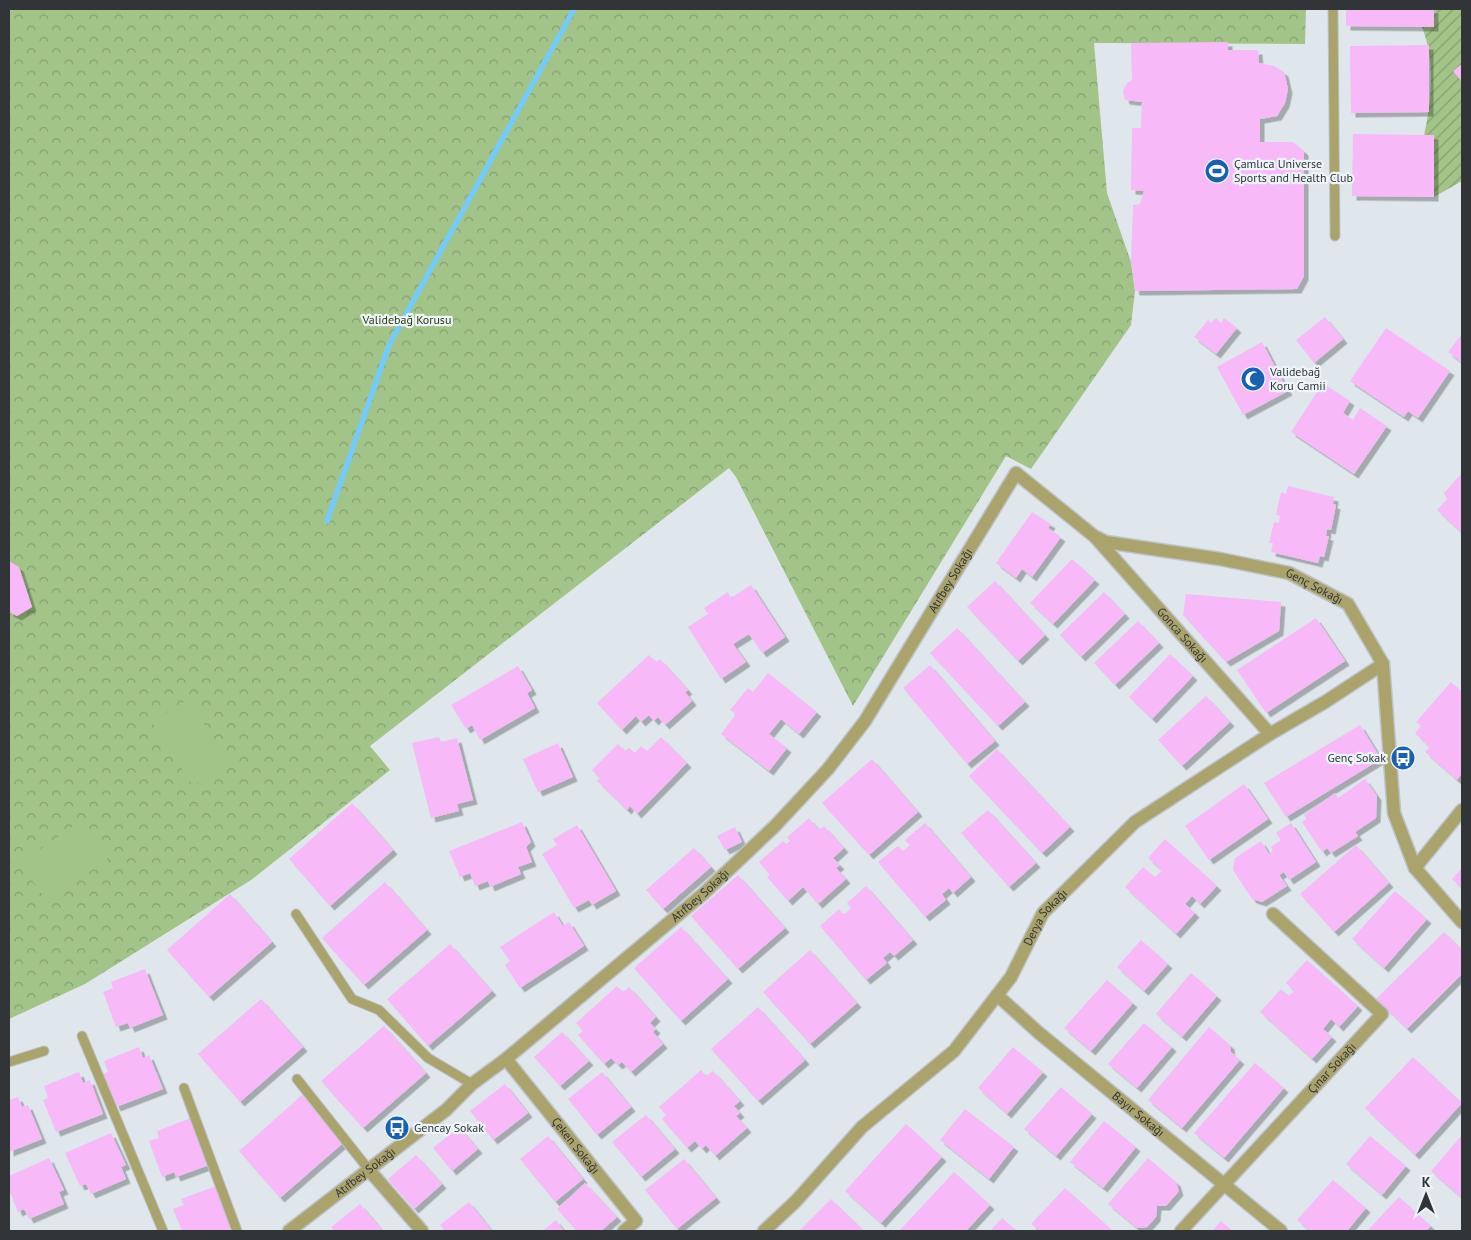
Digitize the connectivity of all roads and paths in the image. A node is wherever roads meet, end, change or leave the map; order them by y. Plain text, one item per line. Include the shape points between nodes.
1 (1333, 9) edge
2 (1335, 236) dead end
3 (1016, 473) joint
4 (1094, 536) junction
5 (1383, 664) junction
6 (1270, 734) junction
7 (1462, 810) edge
8 (1415, 868) junction
9 (296, 914) dead end
10 (1273, 914) dead end
11 (1462, 922) edge
12 (997, 996) junction
13 (82, 1036) dead end
14 (44, 1051) dead end
15 (506, 1058) junction
16 (9, 1062) edge
17 (297, 1079) dead end
18 (472, 1084) junction
19 (184, 1088) dead end
20 (369, 1170) junction
21 (1226, 1186) junction
22 (163, 1231) edge
23 (237, 1231) edge
24 (289, 1231) edge
25 (422, 1231) edge
26 (624, 1231) edge
27 (764, 1231) edge
28 (1181, 1231) edge
29 (1281, 1231) edge

1 - 2 lane
3 - 4 street, Genç Sokağı
3 - 15 street, Atıfbey Sokağı via 865,721 828,769 775,826 703,894
4 - 5 street, Genç Sokağı via 1106,542 1289,573 1348,604
4 - 6 street, Gonca Sokağı
5 - 6 street, Derya Sokağı
5 - 8 street, Genç Sokağı via 1394,813
6 - 12 street, Derya Sokağı via 1135,822 1043,913 1011,977
7 - 8 street
8 - 11 street, Genç Sokağı
9 - 18 lane via 352,999 379,1010 428,1058
10 - 21 street, Çınar Sokağı via 1382,1014
12 - 21 street, Bayır Sokağı
12 - 27 street, Derya Sokağı via 954,1052 862,1126 796,1201
13 - 22 lane
14 - 16 lane
15 - 18 street, Atıfbey Sokağı
15 - 26 street, Çeken Sokağı via 636,1221
17 - 20 lane
18 - 20 street, Atıfbey Sokağı via 446,1110
19 - 23 lane
20 - 24 street, Atıfbey Sokağı
20 - 25 street
21 - 28 street, Çınar Sokağı
21 - 29 street, Bayır Sokağı

